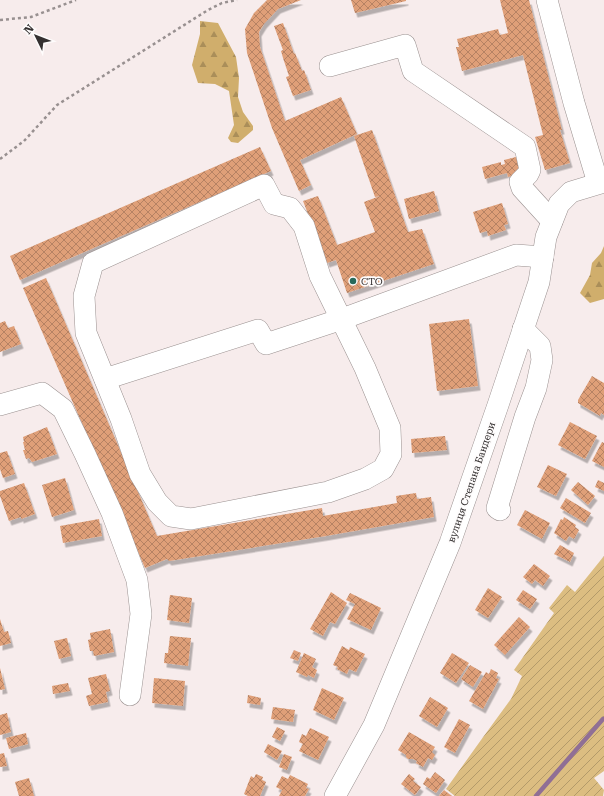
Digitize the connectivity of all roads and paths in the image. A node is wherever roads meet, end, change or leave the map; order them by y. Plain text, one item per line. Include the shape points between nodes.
1 (76, 0) edge
2 (237, 0) edge
3 (547, 0) edge
4 (221, 2) edge
5 (0, 20) edge
6 (330, 66) dead end
7 (598, 156) edge
8 (0, 159) edge
9 (601, 183) edge
10 (552, 221) junction
11 (543, 257) junction
12 (342, 319) junction
13 (523, 329) junction
14 (105, 379) junction
15 (0, 405) edge
16 (500, 510) dead end
17 (130, 695) dead end
18 (334, 796) edge

1 - 5 path via 31,17
2 - 4 path
3 - 7 street
4 - 8 path via 57,105 24,141
6 - 10 street via 405,45 413,71 525,147 530,170 520,182 522,188
7 - 9 street
9 - 10 street, вулиця Степана Бандери via 571,192 559,204
10 - 11 street, вулиця Степана Бандери
11 - 12 street via 516,255
11 - 13 street, вулиця Степана Бандери via 539,282
12 - 14 street via 266,344 258,330
12 - 14 street via 320,276 304,226 290,208 274,204 264,185 93,263 84,296 86,333
12 - 14 street via 390,428 391,454 383,469 365,479 328,492 191,519 171,516 157,502 140,474
13 - 16 street via 540,346 542,360 536,388 496,508
13 - 18 street, вулиця Степана Бандери via 450,543 374,725
15 - 17 street via 42,393 63,409 112,513 137,580 141,614

